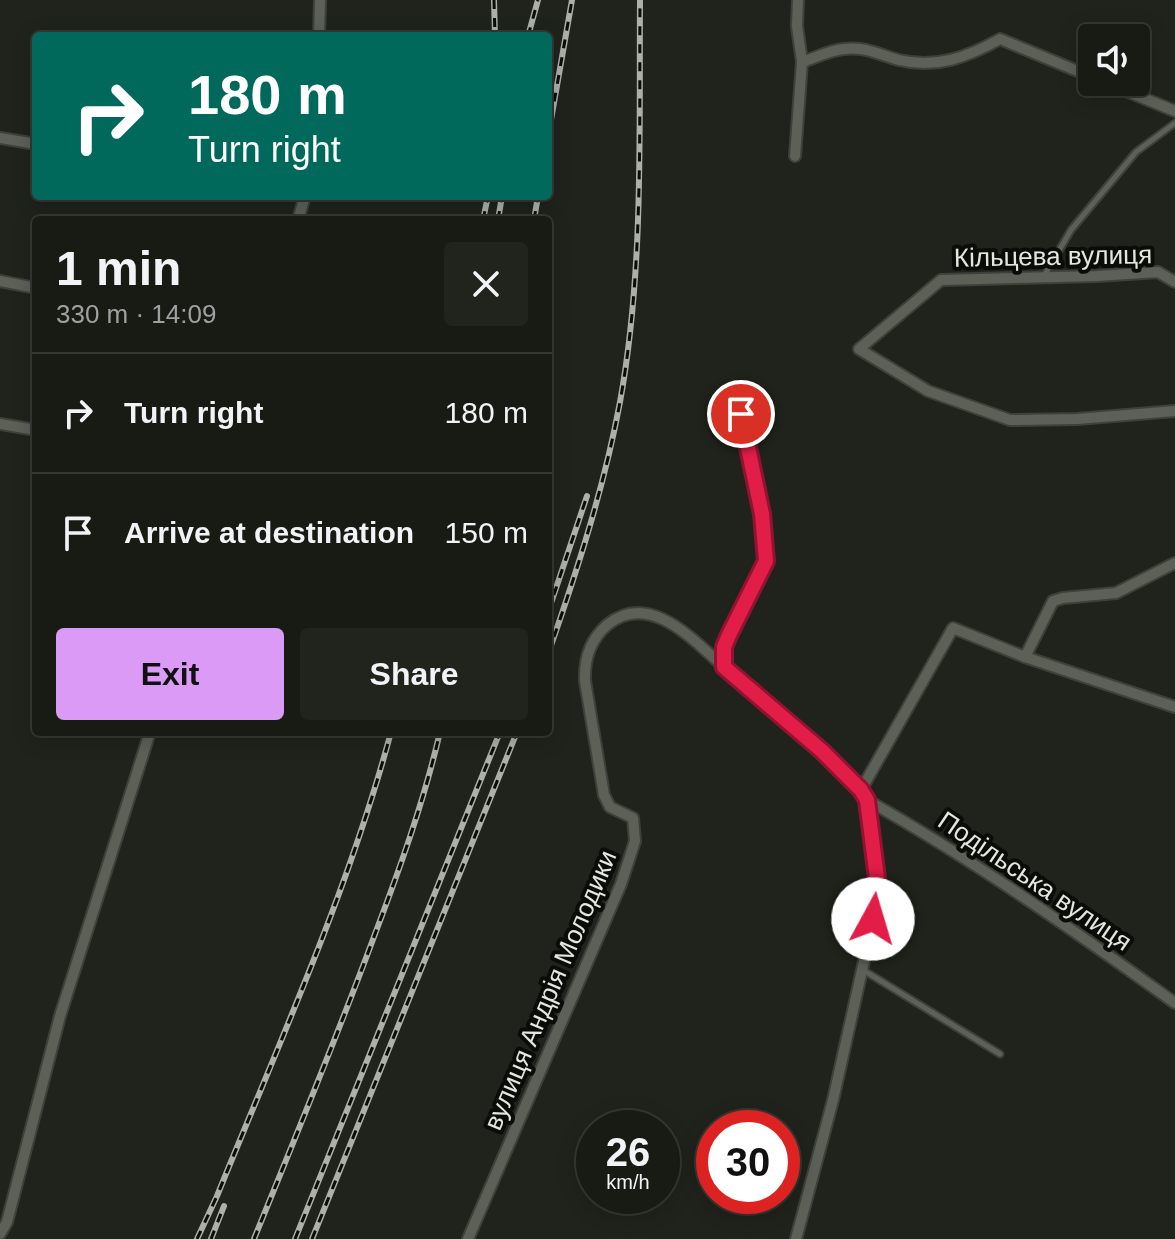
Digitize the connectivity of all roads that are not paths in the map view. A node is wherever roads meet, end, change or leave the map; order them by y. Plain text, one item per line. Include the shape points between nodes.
1 (320, 0) edge
2 (798, 0) edge
3 (319, 32) edge
4 (802, 62) junction
5 (1078, 71) edge
6 (1138, 96) edge
7 (1175, 111) edge
8 (1175, 123) edge
9 (0, 138) edge
10 (32, 143) edge
11 (795, 156) dead end
12 (1043, 277) junction
13 (0, 281) edge
14 (1175, 282) edge
15 (32, 287) edge
16 (1175, 411) edge
17 (741, 414) dead end
18 (0, 424) edge
19 (32, 429) edge
20 (1175, 563) edge
21 (1025, 657) junction
22 (724, 667) junction
23 (1175, 707) edge
24 (149, 736) edge
25 (861, 790) junction
26 (867, 800) junction
27 (862, 969) junction
28 (1175, 1003) edge
29 (1000, 1054) dead end
30 (0, 1234) edge
31 (468, 1239) edge
32 (796, 1239) edge

1 - 3 street
2 - 4 street
4 - 5 street via 844,49 941,63 1000,39
4 - 11 street
6 - 7 street
8 - 12 lane via 1136,152 1071,230
9 - 10 street
12 - 14 street, Кільцева вулиця via 1158,272
12 - 16 street, Кільцева вулиця via 941,280 859,349 928,391 1010,420
13 - 15 street
17 - 22 street via 766,561 724,647
18 - 19 street
20 - 21 street via 1116,593 1053,601
21 - 23 street
21 - 25 street via 953,628
22 - 25 street, вулиця Андрія Молодики
22 - 31 street, вулиця Андрія Молодики via 652,614 623,614 592,642 585,681 604,795 610,807 633,818 635,841
24 - 30 street via 60,1016
25 - 26 street, вулиця Андрія Молодики
26 - 27 street via 879,894
26 - 28 street, Подільська вулиця via 1066,924
27 - 29 lane
27 - 32 street

